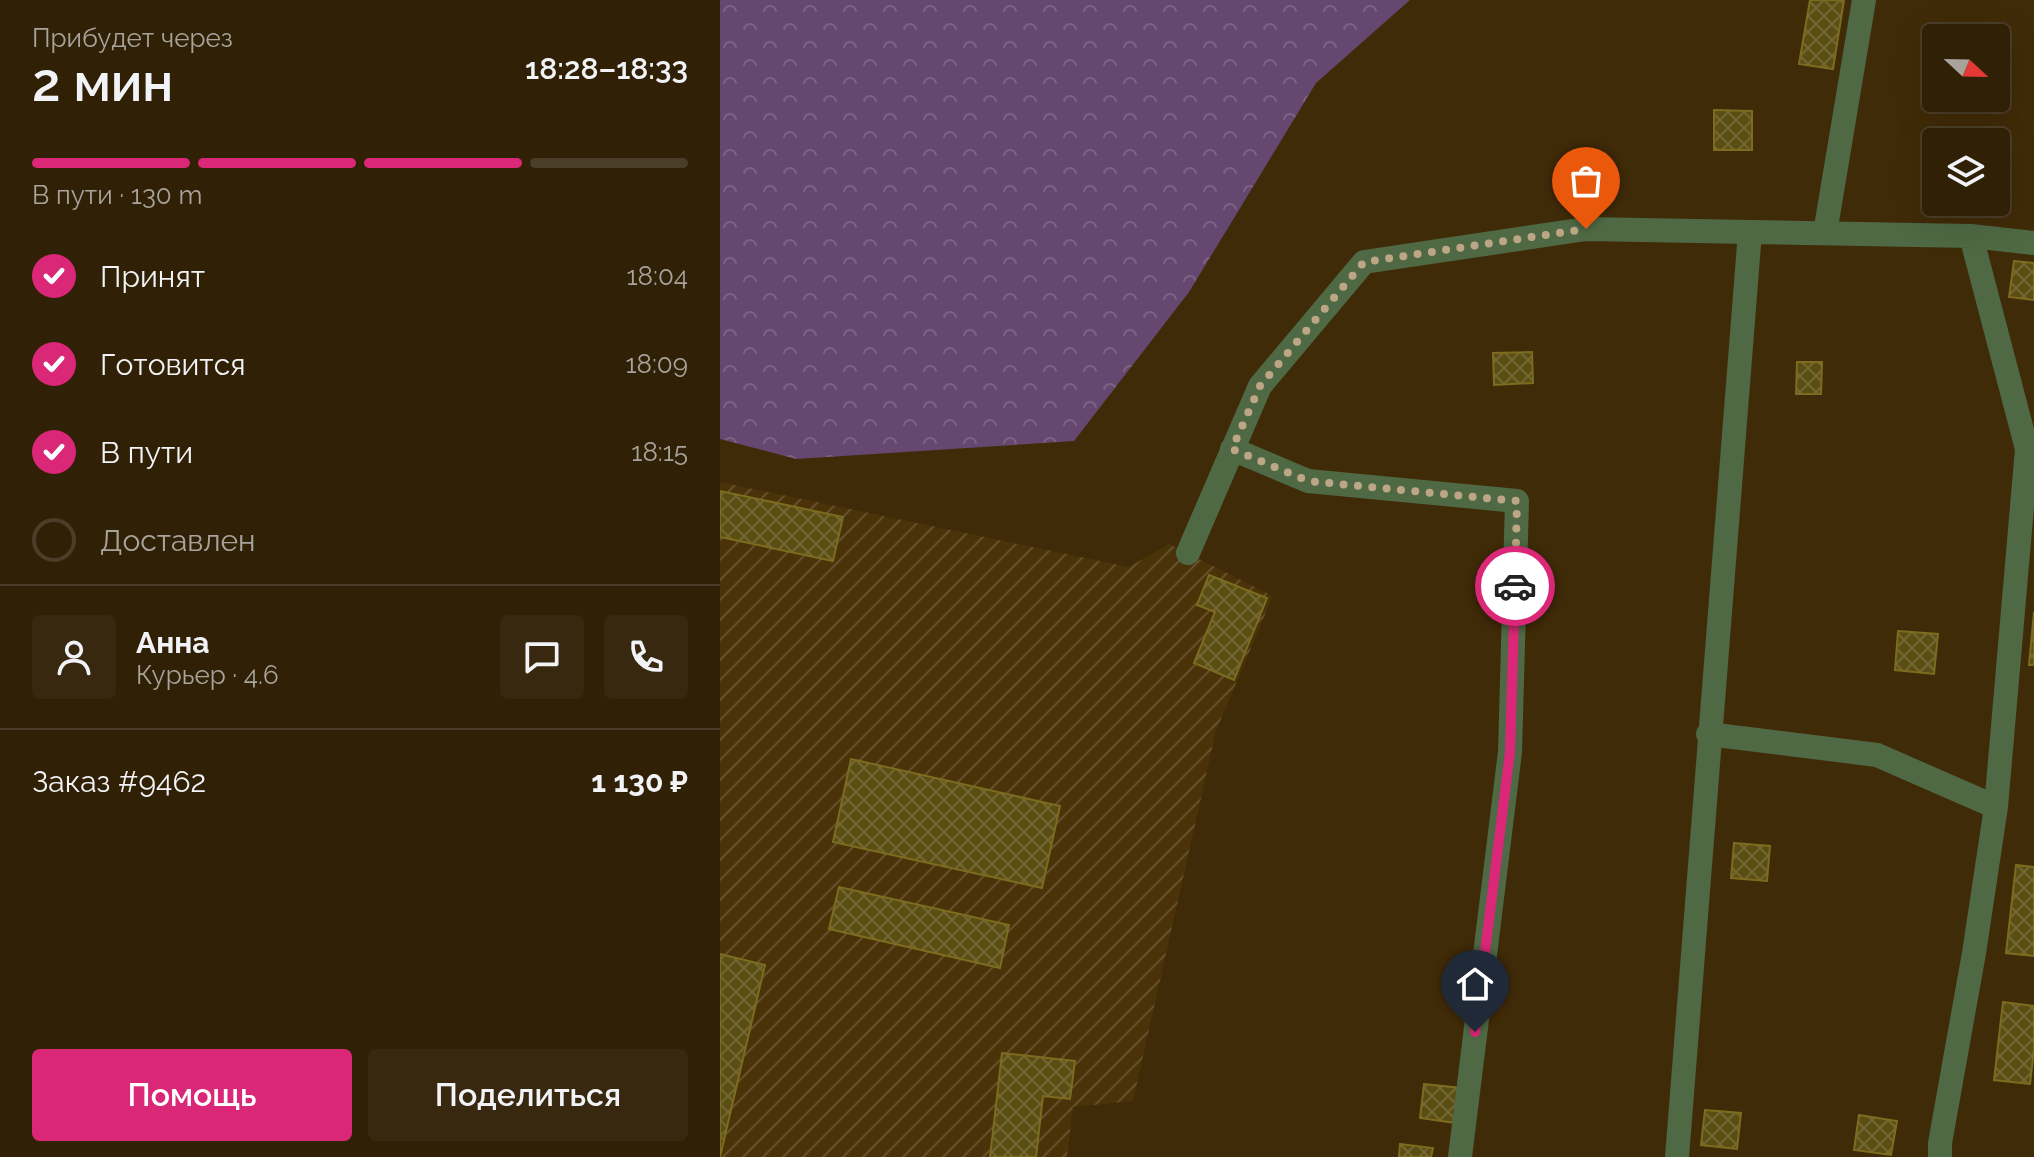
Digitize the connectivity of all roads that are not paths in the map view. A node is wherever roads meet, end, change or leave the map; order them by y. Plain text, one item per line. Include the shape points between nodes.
1 (1864, 0) edge
2 (1750, 232) junction
3 (1825, 233) junction
4 (1971, 236) junction
5 (2034, 243) edge
6 (1232, 449) junction
7 (1188, 553) dead end
8 (1708, 734) junction
9 (1996, 807) junction
10 (1460, 1157) edge
11 (1677, 1157) edge
12 (1940, 1157) edge

1 - 3 street
2 - 3 street
2 - 6 street via 1586,229 1364,262 1260,386
2 - 8 street
3 - 4 street
4 - 5 street
4 - 9 street via 2027,449
6 - 7 street
6 - 10 street via 1308,481 1517,501 1510,752
8 - 9 street via 1877,755
8 - 11 street
9 - 12 street

